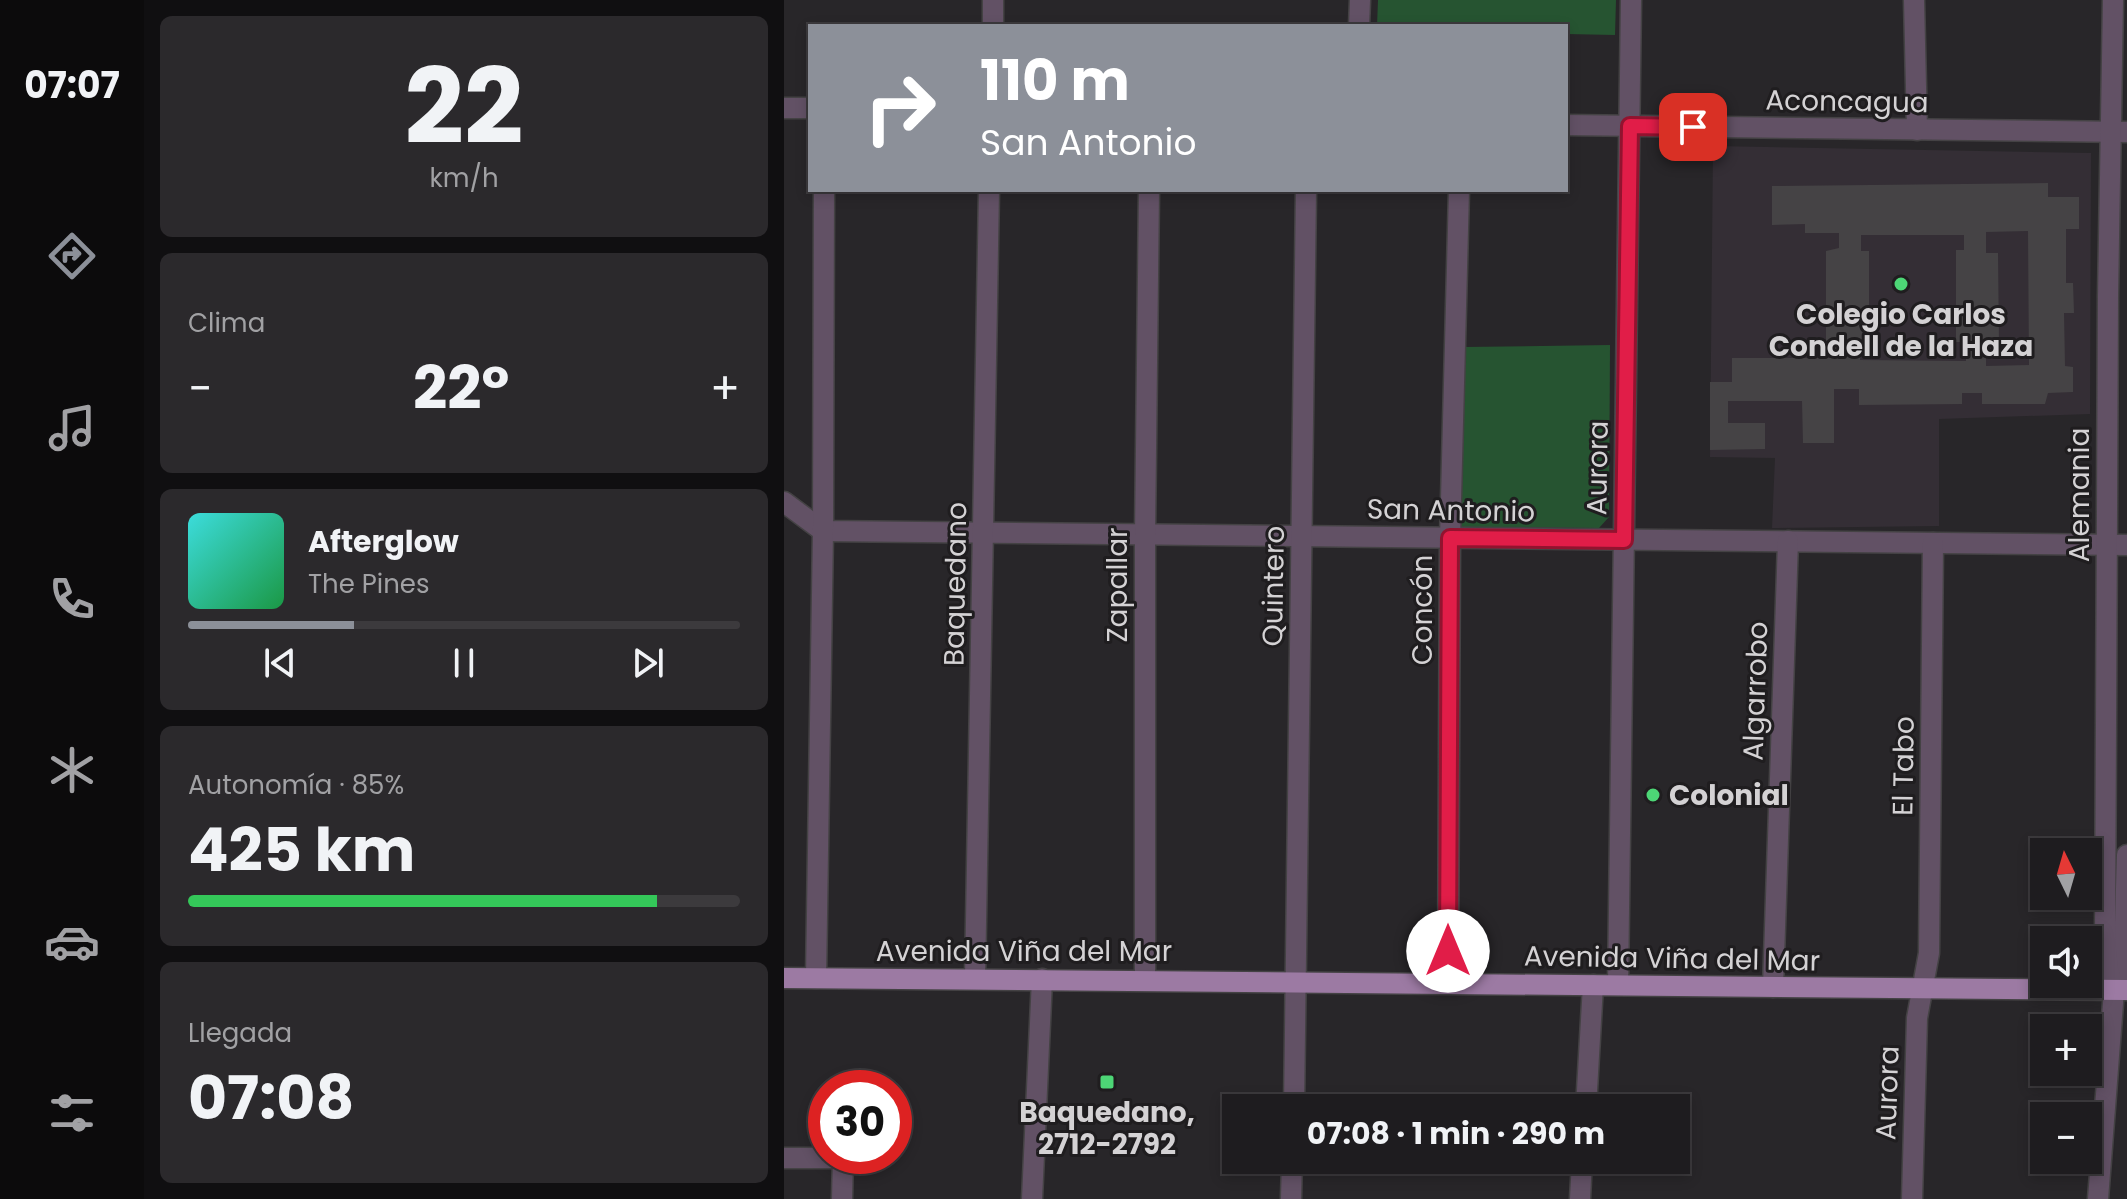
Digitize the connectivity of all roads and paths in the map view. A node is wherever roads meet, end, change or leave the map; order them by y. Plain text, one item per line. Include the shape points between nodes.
1 (993, 0) edge
2 (1360, 0) edge
3 (1631, 0) edge
4 (1914, 0) edge
5 (2113, 0) edge
6 (993, 24) edge
7 (1359, 24) edge
8 (784, 108) edge
9 (808, 108) edge
10 (1568, 125) edge
11 (1630, 126) junction
12 (1917, 130) junction
13 (2119, 132) edge
14 (824, 192) edge
15 (989, 192) edge
16 (1149, 192) edge
17 (1306, 192) edge
18 (1459, 192) edge
19 (784, 502) edge
20 (823, 531) junction
21 (985, 533) junction
22 (1145, 535) junction
23 (1301, 537) junction
24 (1450, 538) junction
25 (1624, 540) junction
26 (1788, 541) junction
27 (1933, 543) junction
28 (2117, 545) edge
29 (2127, 855) edge
30 (784, 978) edge
31 (816, 978) junction
32 (975, 978) junction
33 (1042, 979) junction
34 (1145, 980) junction
35 (1297, 982) junction
36 (1448, 983) junction
37 (1593, 985) junction
38 (1618, 985) junction
39 (1773, 987) junction
40 (1923, 988) junction
41 (2120, 990) edge
42 (1294, 1094) edge
43 (1587, 1094) edge
44 (784, 1158) edge
45 (1292, 1174) edge
46 (1581, 1174) edge
47 (842, 1199) edge
48 (1032, 1199) edge
49 (1291, 1199) edge
50 (1580, 1199) edge
51 (1912, 1199) edge
52 (2098, 1199) edge

1 - 6 street
2 - 7 street
3 - 11 street, Aurora
4 - 12 street
5 - 13 street, Alemania
8 - 9 street
10 - 11 street, Aconcagua
11 - 12 street, Aconcagua
11 - 25 street, Aurora
12 - 13 street, Aconcagua
13 - 28 street, Alemania
14 - 20 street
15 - 21 street, Baquedano
16 - 22 street, Zapallar
17 - 23 street, Quintero
18 - 24 street, Concón
19 - 20 street
20 - 21 street, San Antonio
20 - 31 street
21 - 22 street, San Antonio
21 - 32 street, Baquedano
22 - 23 street, San Antonio
22 - 34 street, Zapallar
23 - 24 street, San Antonio
23 - 35 street, Quintero
24 - 25 street, San Antonio
24 - 36 street, Concón
25 - 26 street, San Antonio
25 - 38 street, Aurora
26 - 27 street, San Antonio
26 - 39 street, Algarrobo
27 - 28 street, San Antonio
27 - 40 street, El Tabo via 1929,953
28 - 41 street, Alemania via 2105,939 2108,969
29 - 41 street, Alemania
30 - 31 main road, Avenida Viña del Mar
31 - 32 main road, Avenida Viña del Mar
32 - 33 main road, Avenida Viña del Mar
33 - 34 main road, Avenida Viña del Mar
33 - 48 street
34 - 35 main road, Avenida Viña del Mar
35 - 36 main road, Avenida Viña del Mar
35 - 42 street, Quintero
36 - 37 main road, Avenida Viña del Mar
37 - 38 main road, Avenida Viña del Mar
37 - 43 street
38 - 39 main road, Avenida Viña del Mar
39 - 40 main road, Avenida Viña del Mar
40 - 41 main road, Avenida Viña del Mar
40 - 51 street, Aurora via 1917,1018
41 - 52 street, Alemania
44 - 47 street via 843,1158
45 - 49 street
46 - 50 street

